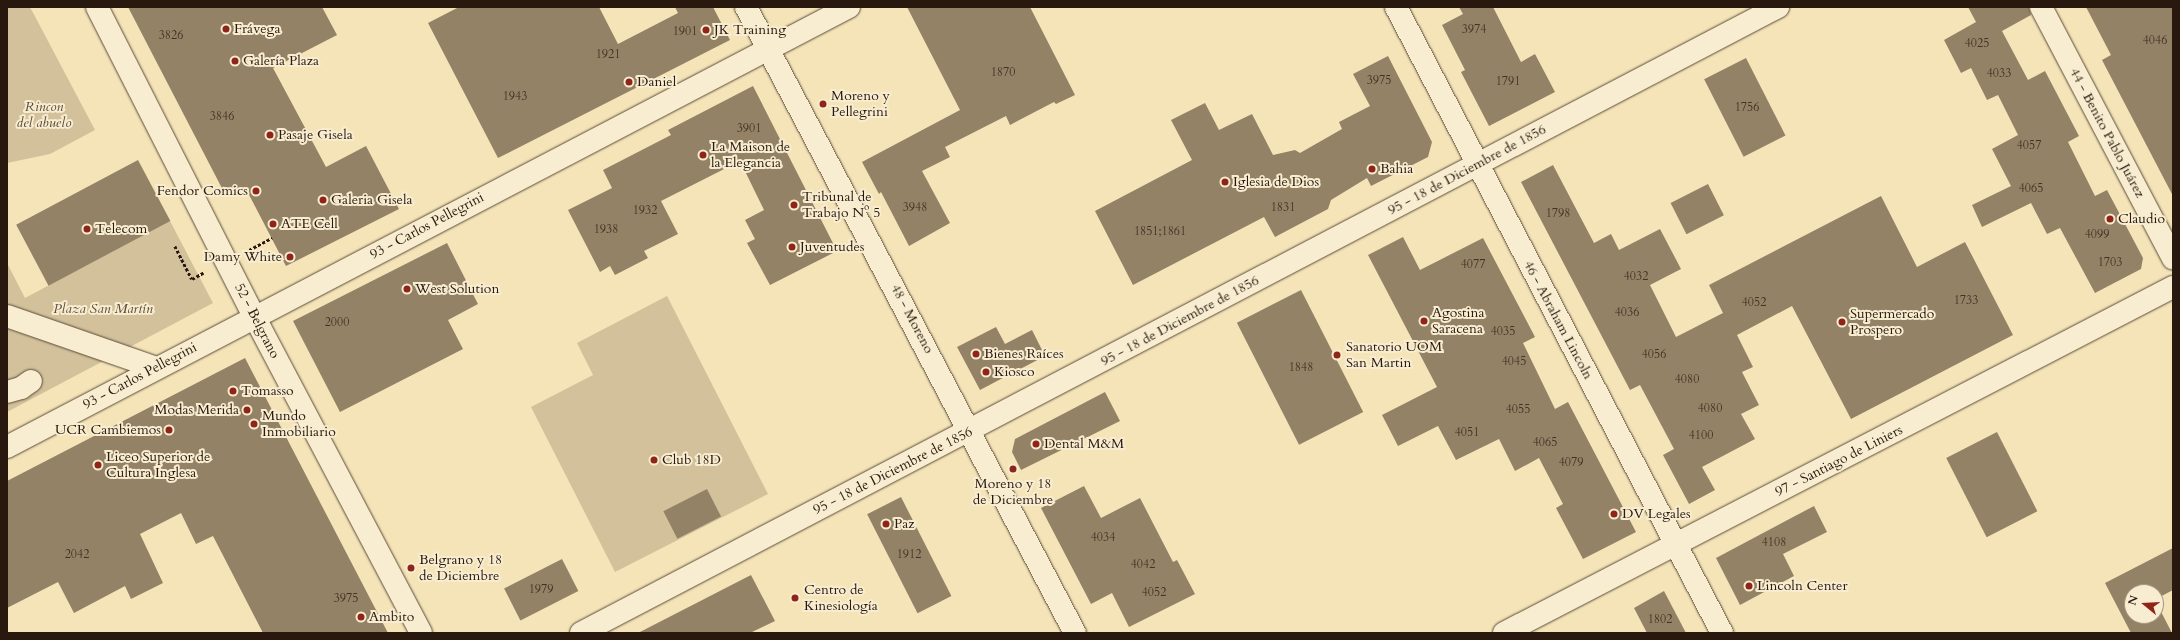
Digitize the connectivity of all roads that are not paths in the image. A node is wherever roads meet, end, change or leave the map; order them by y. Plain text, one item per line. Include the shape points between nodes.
1 (97, 7) edge
2 (746, 7) edge
3 (849, 7) edge
4 (1396, 7) edge
5 (1778, 7) edge
6 (2041, 7) edge
7 (767, 49) junction
8 (1477, 165) junction
9 (2173, 258) edge
10 (2173, 287) edge
11 (7, 316) edge
12 (254, 316) junction
13 (156, 368) junction
14 (31, 381) dead end
15 (7, 392) edge
16 (970, 430) junction
17 (7, 447) edge
18 (1676, 546) junction
19 (421, 633) edge
20 (581, 633) edge
21 (1075, 633) edge
22 (1504, 633) edge
23 (1722, 633) edge

1 - 12 street, 52 - Belgrano
2 - 7 street, 48 - Moreno
3 - 7 street, 93 - Carlos Pellegrini
4 - 8 street, 46 - Abraham Lincoln
5 - 8 street, 95 - 18 de Diciembre de 1856
6 - 9 street, 44 - Benito Pablo Juárez
7 - 12 street, 93 - Carlos Pellegrini
7 - 16 street, 48 - Moreno
8 - 16 street, 95 - 18 de Diciembre de 1856
8 - 18 street, 46 - Abraham Lincoln
10 - 18 street, 97 - Santiago de Liniers
11 - 13 street
12 - 13 street, 93 - Carlos Pellegrini
12 - 19 street, 52 - Belgrano
13 - 17 street, 93 - Carlos Pellegrini
14 - 15 street via 21,388
16 - 20 street, 95 - 18 de Diciembre de 1856
16 - 21 street, 48 - Moreno
18 - 22 street, 97 - Santiago de Liniers
18 - 23 street, 46 - Abraham Lincoln

